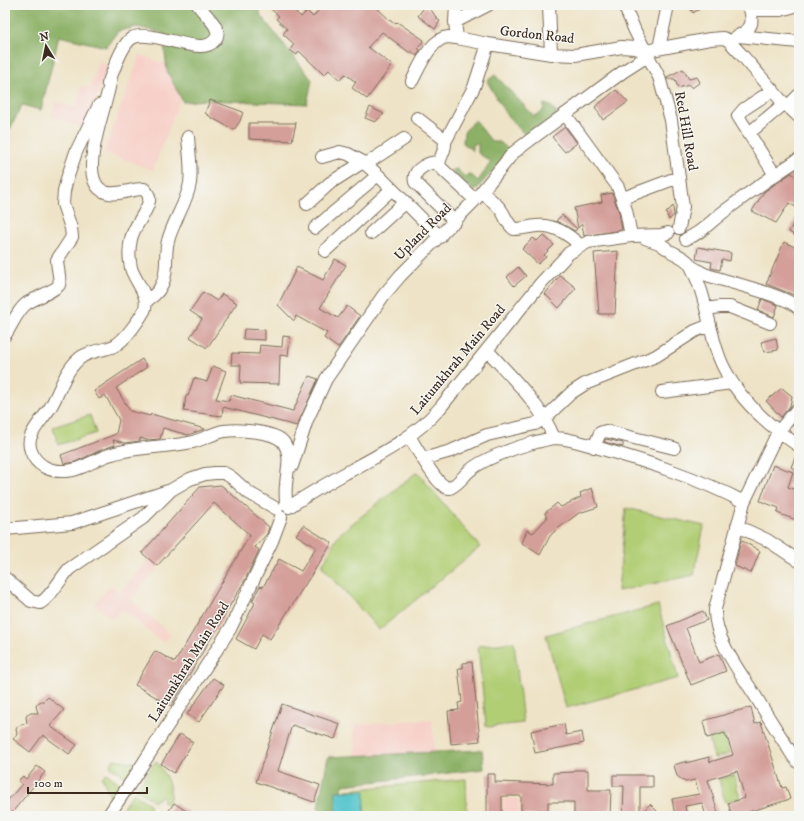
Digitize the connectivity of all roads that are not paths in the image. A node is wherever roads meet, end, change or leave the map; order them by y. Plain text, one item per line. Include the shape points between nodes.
1 (198, 5) edge
2 (456, 5) edge
3 (488, 5) edge
4 (549, 5) edge
5 (624, 5) edge
6 (668, 5) edge
7 (795, 6) edge
8 (750, 8) edge
9 (455, 22) junction
10 (457, 38) junction
11 (733, 38) junction
12 (799, 42) edge
13 (488, 44) junction
14 (659, 48) junction
15 (646, 50) junction
16 (550, 54) junction
17 (111, 76) junction
18 (412, 81) dead end
19 (773, 90) junction
20 (799, 95) edge
21 (786, 105) junction
22 (565, 114) junction
23 (799, 117) edge
24 (417, 118) dead end
25 (748, 134) junction
26 (188, 137) dead end
27 (404, 139) dead end
28 (445, 142) junction
29 (322, 156) dead end
30 (799, 159) edge
31 (439, 162) junction
32 (364, 163) junction
33 (378, 175) junction
34 (775, 175) junction
35 (679, 177) junction
36 (392, 189) junction
37 (479, 197) junction
38 (623, 198) junction
39 (405, 202) junction
40 (307, 204) dead end
41 (454, 222) junction
42 (315, 228) dead end
43 (673, 230) junction
44 (370, 233) dead end
45 (636, 236) junction
46 (440, 237) junction
47 (686, 242) junction
48 (581, 246) junction
49 (669, 250) junction
50 (325, 251) dead end
51 (689, 264) junction
52 (146, 301) junction
53 (706, 309) junction
54 (799, 309) edge
55 (770, 323) dead end
56 (710, 325) junction
57 (5, 335) edge
58 (487, 350) junction
59 (732, 383) junction
60 (662, 392) dead end
61 (799, 407) edge
62 (545, 418) junction
63 (778, 432) junction
64 (409, 436) junction
65 (554, 438) junction
66 (799, 446) edge
67 (594, 447) junction
68 (674, 448) dead end
69 (423, 459) junction
70 (286, 484) junction
71 (171, 490) junction
72 (744, 502) junction
73 (283, 509) junction
74 (737, 526) junction
75 (5, 529) edge
76 (799, 561) edge
77 (5, 578) edge
78 (797, 757) edge
79 (108, 816) edge

1 - 17 street via 216,27 216,40 204,46 196,46 143,36 134,38 125,45
2 - 9 street
3 - 9 street
4 - 16 street
5 - 15 street, Red Hill Road
6 - 14 street
7 - 8 street via 781,10
8 - 11 street via 752,20 749,29
9 - 10 street
10 - 13 street, Gordon Road
10 - 18 street via 447,37 433,46
11 - 12 street
11 - 14 street via 710,39
11 - 19 street
13 - 16 street, Gordon Road
13 - 28 street via 474,87
14 - 15 street
15 - 16 street, Gordon Road via 622,47 575,55
15 - 22 street, Upland Road via 624,71
15 - 35 street, Red Hill Road via 659,77 671,120
17 - 52 street via 95,140 91,171 99,188 105,192 144,189 148,193 150,200 137,222 129,251 132,270
17 - 57 street via 76,152 64,191 63,204 72,237 57,260 59,285 26,304
19 - 21 street
19 - 25 street via 740,112 739,119
20 - 21 street
21 - 23 street
21 - 25 street
22 - 37 street, Upland Road via 513,153
22 - 38 street via 609,173
24 - 28 street
25 - 34 street
26 - 52 street via 190,183 168,242 162,286
27 - 32 street
28 - 31 street
29 - 32 street via 340,152
30 - 34 street
31 - 37 street via 441,169
31 - 41 street via 427,164 414,178 415,182
32 - 33 street
32 - 40 street via 330,183
33 - 36 street
33 - 42 street
34 - 47 street
35 - 38 street
35 - 43 street, Red Hill Road via 683,207
36 - 39 street
36 - 50 street
37 - 41 street, Upland Road
37 - 48 street via 497,205 514,229 538,226 559,229
38 - 45 street
39 - 44 street
39 - 46 street
41 - 46 street, Upland Road
43 - 45 street, Laitumkhrah Main Road via 661,235
43 - 47 street via 684,230
43 - 49 street via 664,242
45 - 48 street, Laitumkhrah Main Road via 588,242
45 - 49 street via 659,243
46 - 70 street, Upland Road via 383,296 326,379 307,420
47 - 49 street via 682,250 675,253
47 - 51 street
48 - 58 street, Laitumkhrah Main Road via 559,263
49 - 51 street
51 - 53 street via 699,284
51 - 54 street via 705,274 790,302
52 - 70 street via 144,310 128,334 119,342 114,346 86,354 73,365 30,437 29,445 33,457 44,467 73,471 110,454 194,442 215,433 232,430 263,433 276,436 284,444 289,457
53 - 55 street via 730,307
53 - 56 street
56 - 59 street via 717,352
56 - 62 street via 695,331 656,356 585,384 571,393
58 - 62 street
58 - 64 street, Laitumkhrah Main Road via 432,416
59 - 60 street
59 - 63 street via 742,397
61 - 63 street
62 - 65 street
62 - 69 street via 535,424 487,435 451,451
63 - 66 street
63 - 72 street
64 - 69 street
64 - 73 street, Laitumkhrah Main Road via 388,451
65 - 67 street
65 - 69 street via 509,450 488,459 450,488 444,486
67 - 68 street via 600,433 606,431
67 - 72 street via 674,472
70 - 73 street
71 - 73 street via 190,479 224,473 249,492
71 - 75 street via 72,523
71 - 77 street via 143,518 69,569 40,604 31,601
72 - 74 street
73 - 79 street, Laitumkhrah Main Road via 272,541 230,629
74 - 76 street via 768,540
74 - 78 street via 715,609 716,622 730,657

